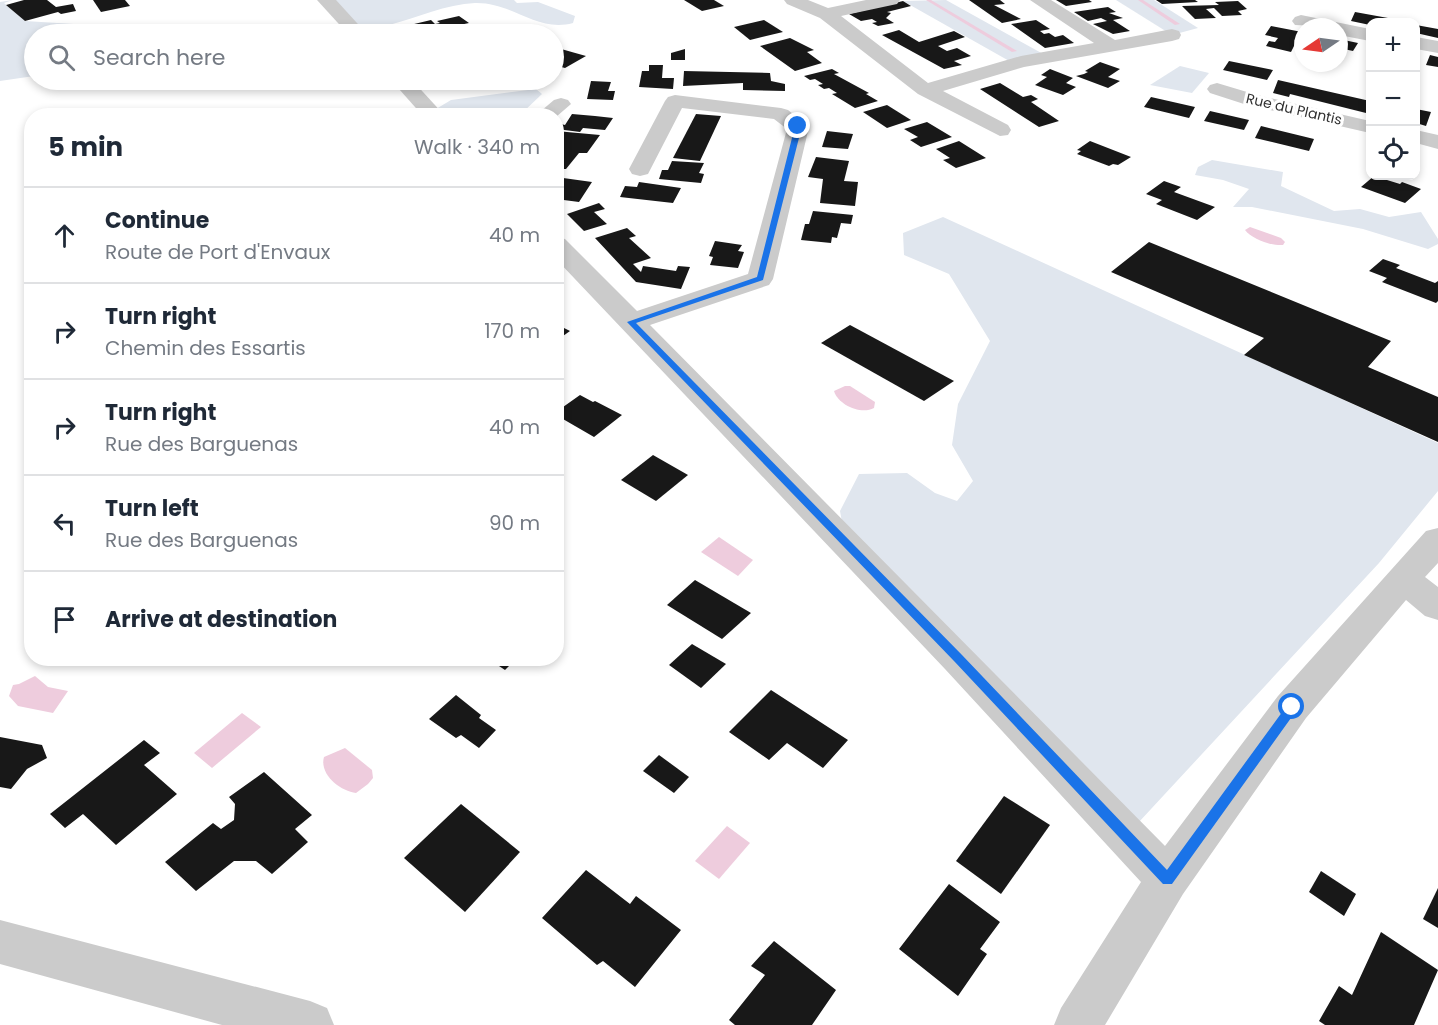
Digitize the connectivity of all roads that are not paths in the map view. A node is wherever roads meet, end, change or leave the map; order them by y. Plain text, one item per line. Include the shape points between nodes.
1 (326, 0) edge
2 (793, 0) edge
3 (891, 0) edge
4 (1039, 0) edge
5 (825, 15) junction
6 (349, 24) edge
7 (1348, 31) edge
8 (1366, 34) edge
9 (1172, 35) dead end
10 (1420, 44) edge
11 (1110, 45) junction
12 (1438, 47) edge
13 (1217, 89) dead end
14 (410, 90) edge
15 (925, 90) junction
16 (427, 108) edge
17 (1367, 126) edge
18 (1000, 130) dead end
19 (1420, 138) edge
20 (1438, 142) edge
21 (640, 169) dead end
22 (564, 252) edge
23 (631, 322) junction
24 (1438, 540) edge
25 (1404, 580) junction
26 (1438, 606) edge
27 (1167, 879) junction
28 (0, 942) edge
29 (310, 1025) edge
30 (1078, 1025) edge

1 - 6 street
2 - 5 street
3 - 5 street
4 - 11 street
5 - 15 street
7 - 8 street
9 - 11 street
10 - 12 street
11 - 15 street via 1021,62
13 - 17 street, Rue du Plantis
14 - 16 street
15 - 18 street
19 - 20 street
21 - 23 street via 675,101 781,114 798,126 760,279
22 - 23 street
23 - 27 street
24 - 25 street
25 - 26 street
25 - 27 street via 1292,707
27 - 30 street
28 - 29 street

